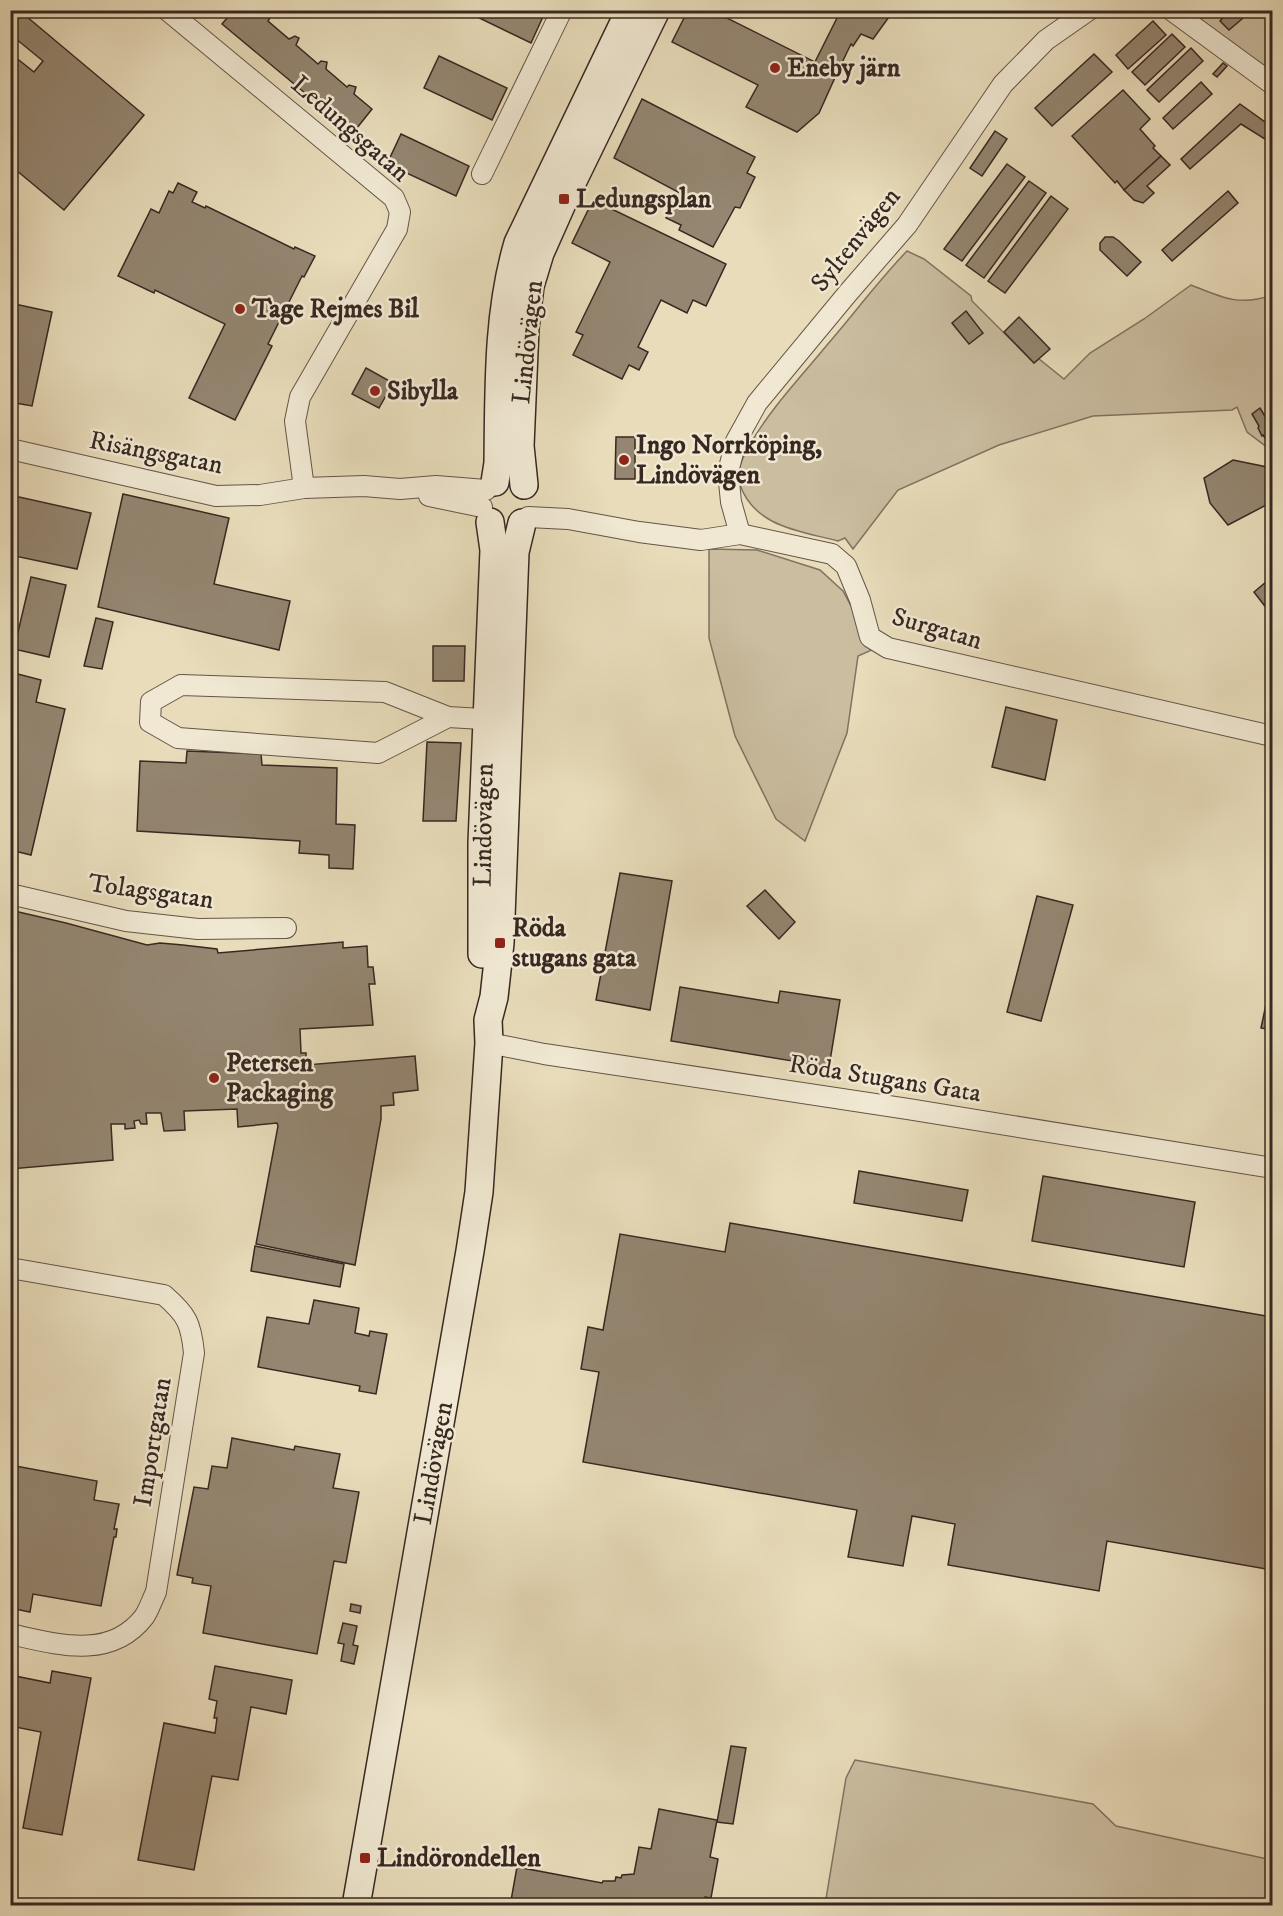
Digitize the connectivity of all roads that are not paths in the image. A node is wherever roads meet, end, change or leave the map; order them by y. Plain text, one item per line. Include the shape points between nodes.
1 (167, 10) edge
2 (562, 10) edge
3 (630, 10) edge
4 (656, 10) edge
5 (1089, 10) edge
6 (1171, 10) edge
7 (190, 18) edge
8 (1272, 84) edge
9 (482, 174) dead end
10 (10, 449) edge
11 (304, 488) junction
12 (488, 500) junction
13 (526, 506) junction
14 (740, 534) junction
15 (448, 717) junction
16 (497, 720) junction
17 (1272, 735) edge
18 (10, 894) edge
19 (286, 928) dead end
20 (489, 1031) junction
21 (1272, 1168) edge
22 (10, 1268) edge
23 (10, 1634) edge
24 (356, 1905) edge

1 - 7 street, Ledungsgatan
2 - 9 street
3 - 12 main road, Lindövägen via 518,243 510,269 498,463
4 - 13 main road, Lindövägen via 564,199 530,286 520,435
5 - 14 street, Syltenvägen via 1046,40 1003,84 907,225 757,404 736,441 728,472
6 - 8 street
7 - 11 street, Ledungsgatan via 394,198 400,212 397,229 300,397 295,421
10 - 11 street, Risängsgatan via 216,496
11 - 12 street, Risängsgatan via 436,486
12 - 13 main road via 508,478
12 - 13 main road via 497,527 514,527
12 - 16 main road, Lindövägen via 494,550
13 - 14 street, Surgatan via 629,531 701,540
13 - 16 main road, Lindövägen via 515,552
14 - 17 street, Surgatan via 832,554 846,566 870,637 888,648
15 - 15 street via 378,753 178,738 150,722 152,702 181,685 386,692
15 - 16 street
16 - 20 main road, Lindövägen via 501,943
18 - 19 street, Tolagsgatan via 126,921 198,928
20 - 21 street, Röda Stugans Gata via 544,1054
20 - 24 main road, Lindövägen via 479,1192
22 - 23 street, Importgatan via 164,1295 181,1309 192,1330 194,1353 156,1592 144,1617 123,1637 101,1646 62,1645

